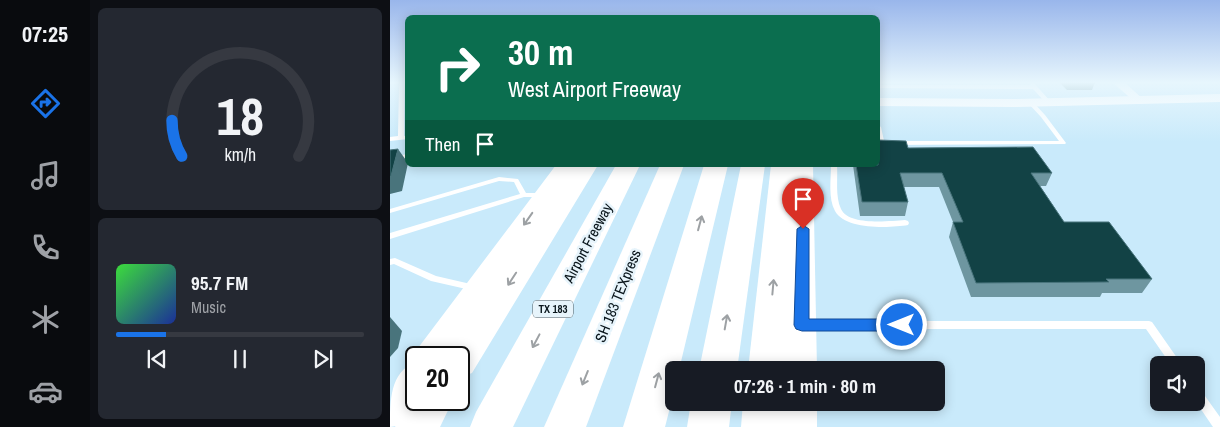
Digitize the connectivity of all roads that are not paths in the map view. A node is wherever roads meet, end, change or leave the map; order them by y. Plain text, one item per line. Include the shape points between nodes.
1 (402, 102) edge
2 (880, 102) edge
3 (1048, 102) joint
4 (1051, 102) edge
5 (916, 103) joint
6 (1031, 103) junction
7 (404, 137) edge
8 (390, 139) edge
9 (880, 144) edge
10 (405, 156) edge
11 (390, 159) edge
12 (564, 167) edge
13 (585, 167) edge
14 (627, 167) edge
15 (671, 167) edge
16 (715, 167) edge
17 (753, 167) edge
18 (783, 167) edge
19 (803, 167) edge
20 (834, 167) edge
21 (534, 195) junction
22 (390, 212) edge
23 (905, 223) dead end
24 (390, 236) edge
25 (390, 262) edge
26 (478, 288) junction
27 (802, 325) junction
28 (437, 346) edge
29 (469, 346) edge
30 (1171, 356) edge
31 (720, 361) edge
32 (768, 361) edge
33 (801, 361) edge
34 (405, 392) edge
35 (1205, 406) edge
36 (426, 411) edge
37 (711, 411) edge
38 (763, 411) edge
39 (800, 411) edge
40 (390, 413) edge
41 (416, 427) edge
42 (490, 427) edge
43 (565, 427) edge
44 (644, 427) edge
45 (708, 427) edge
46 (762, 427) edge
47 (800, 427) edge
48 (1220, 427) edge

1 - 7 lane
2 - 5 street
3 - 4 street
3 - 6 street
5 - 6 street
6 - 9 lane via 1063,143
7 - 8 lane
10 - 11 lane
12 - 21 main road
13 -> 29 highway
14 -> 42 highway, Airport Freeway / TX 183
15 -> 43 highway, SH 183 TEXpress
44 -> 16 highway
31 -> 17 highway
32 -> 18 highway
19 - 27 main road
20 - 23 lane via 836,205 842,216 860,223
21 - 22 lane via 516,180 499,179
21 - 24 lane
21 -> 26 main road
25 - 26 lane via 395,260 434,279
26 - 28 main road
27 - 30 lane via 1149,325
27 - 33 main road
34 - 40 main road
35 - 48 lane
36 - 41 highway
37 - 45 highway
38 - 46 highway
39 - 47 main road

